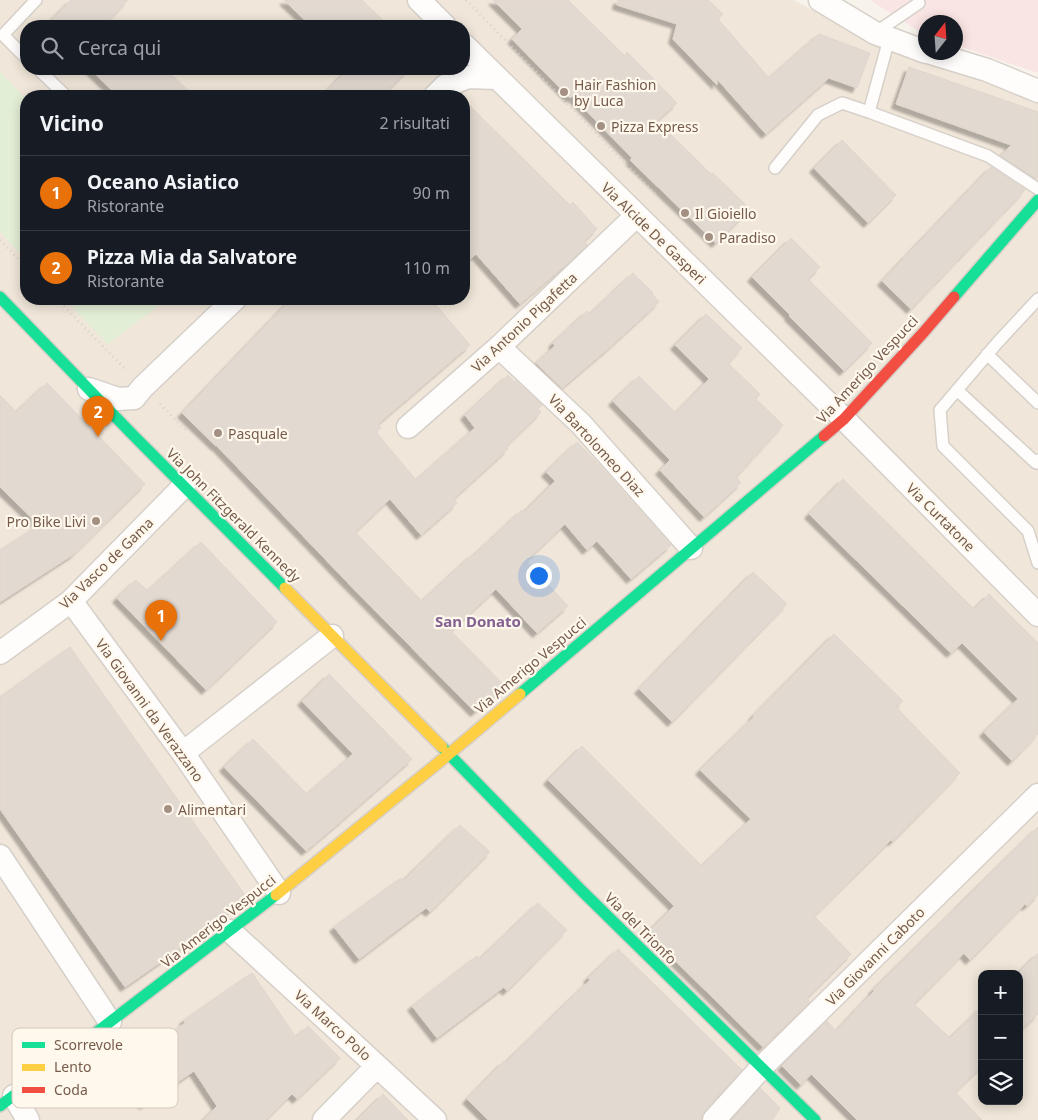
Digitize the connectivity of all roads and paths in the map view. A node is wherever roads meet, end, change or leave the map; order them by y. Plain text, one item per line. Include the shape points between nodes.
1 (36, 0) edge
2 (419, 0) edge
3 (820, 0) edge
4 (919, 3) dead end
5 (439, 20) edge
6 (882, 36) junction
7 (918, 49) edge
8 (470, 51) edge
9 (20, 52) edge
10 (954, 60) edge
11 (44, 75) edge
12 (497, 78) junction
13 (444, 84) edge
14 (60, 90) edge
15 (1038, 91) edge
16 (870, 112) junction
17 (775, 168) dead end
18 (1038, 189) edge
19 (1038, 200) edge
20 (636, 216) junction
21 (0, 240) edge
22 (20, 261) edge
23 (0, 297) edge
24 (1038, 299) edge
25 (62, 305) edge
26 (229, 305) edge
27 (499, 347) junction
28 (987, 354) junction
29 (89, 389) junction
30 (958, 390) junction
31 (138, 392) junction
32 (1038, 403) edge
33 (844, 420) junction
34 (408, 427) dead end
35 (186, 431) dead end
36 (131, 433) junction
37 (1038, 460) edge
38 (184, 486) junction
39 (691, 548) junction
40 (1038, 563) edge
41 (71, 601) junction
42 (1038, 615) edge
43 (332, 636) junction
44 (0, 653) edge
45 (183, 753) junction
46 (449, 754) junction
47 (1038, 795) edge
48 (0, 856) edge
49 (279, 893) junction
50 (230, 931) junction
51 (110, 1022) junction
52 (102, 1028) edge
53 (377, 1066) junction
54 (762, 1068) junction
55 (15, 1108) edge
56 (28, 1120) edge
57 (324, 1120) edge
58 (435, 1120) edge
59 (714, 1120) edge
60 (815, 1120) edge

1 - 9 lane via 3,35
2 - 5 street
3 - 6 street
4 - 6 lane
6 - 7 street
6 - 16 lane
8 - 12 street, Via Alcide De Gasperi
10 - 15 street
11 - 14 lane
12 - 13 street via 468,77
12 - 20 street, Via Alcide De Gasperi
16 - 17 lane via 842,103 818,115
16 - 18 lane via 988,156
19 - 33 street, Via Amerigo Vespucci
20 - 27 street, Via Antonio Pigafetta
20 - 33 street, Via Alcide De Gasperi
21 - 22 path
23 - 29 street, Via John Fitzgerald Kennedy
24 - 28 lane
25 - 31 path
26 - 31 street
27 - 34 street, Via Antonio Pigafetta
27 - 39 street, Via Bartolomeo Diaz via 581,424
28 - 30 lane
28 - 32 lane
29 - 31 street via 118,399
29 - 36 street, Via John Fitzgerald Kennedy
30 - 37 lane via 1036,463
30 - 40 lane via 940,410 943,446 1028,531
31 - 35 path
31 - 36 street via 127,416
33 - 39 street, Via Amerigo Vespucci
33 - 42 street, Via Curtatone
36 - 38 street, Via John Fitzgerald Kennedy
38 - 41 street, Via Vasco de Gama
38 - 43 street, Via John Fitzgerald Kennedy
39 - 46 street, Via Amerigo Vespucci
41 - 44 street, Via Vasco de Gama
41 - 45 street, Via Giovanni da Verazzano
43 - 45 street
43 - 46 street, Via John Fitzgerald Kennedy
45 - 49 street, Via Giovanni da Verazzano
46 - 49 street, Via Amerigo Vespucci
46 - 54 street, Via del Trionfo via 582,891
47 - 54 street, Via Giovanni Caboto
48 - 51 street
49 - 50 street, Via Amerigo Vespucci
50 - 51 street, Via Amerigo Vespucci
50 - 53 street, Via Marco Polo
51 - 52 street, Via Amerigo Vespucci
53 - 57 street
53 - 58 street, Via Marco Polo
54 - 59 street, Via Giovanni Caboto
54 - 60 street, Via del Trionfo
55 - 56 street

